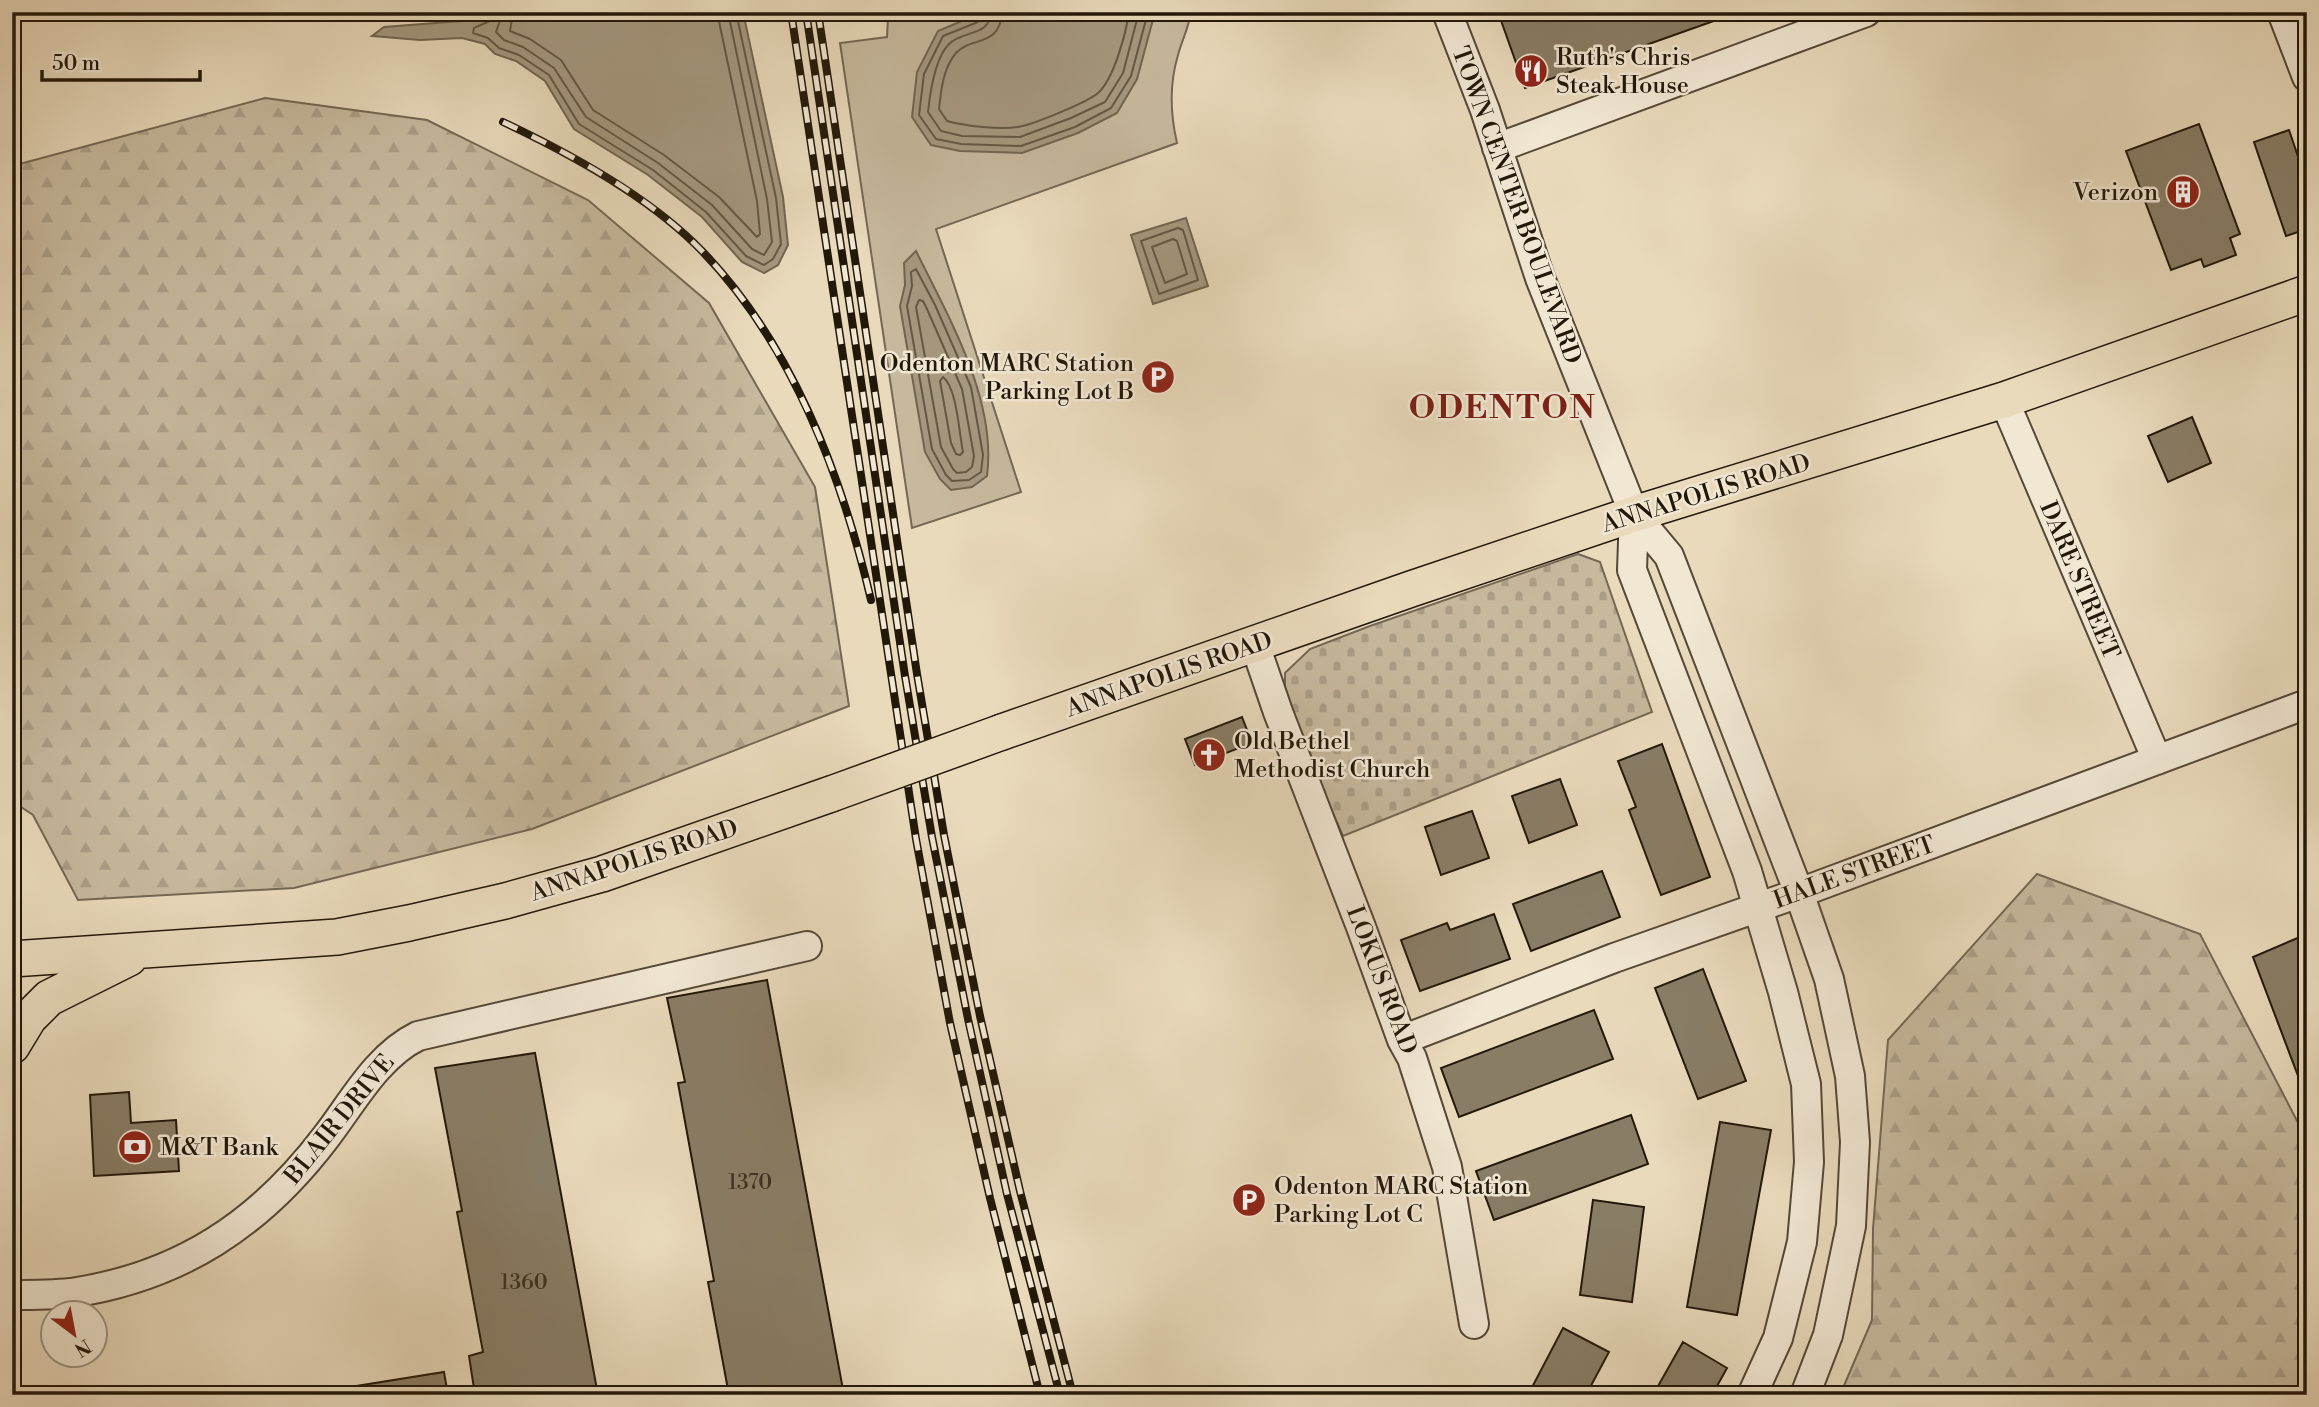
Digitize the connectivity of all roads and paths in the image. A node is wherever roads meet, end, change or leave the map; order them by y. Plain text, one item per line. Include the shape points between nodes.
1 (1447, 12) edge
2 (1866, 12) edge
3 (2283, 12) edge
4 (2307, 77) edge
5 (1497, 148) junction
6 (2307, 293) edge
7 (2004, 400) junction
8 (1634, 514) junction
9 (1255, 645) junction
10 (2307, 704) edge
11 (2157, 760) junction
12 (1800, 893) junction
13 (1759, 907) junction
14 (807, 946) dead end
15 (145, 950) junction
16 (12, 959) edge
17 (1402, 1040) junction
18 (12, 1046) edge
19 (12, 1295) edge
20 (1474, 1324) dead end
21 (1752, 1395) edge
22 (1805, 1395) edge

1 - 5 street, TOWN CENTER BOULEVARD
2 - 5 street
3 - 4 street
5 - 8 street, TOWN CENTER BOULEVARD via 1540,278
6 - 7 main road, ANNAPOLIS ROAD
7 - 8 main road, ANNAPOLIS ROAD
7 - 11 street, DARE STREET
8 - 9 main road, ANNAPOLIS ROAD
8 - 12 street, TOWN CENTER BOULEVARD via 1669,556
8 - 13 street, TOWN CENTER BOULEVARD via 1632,570
9 - 15 main road, ANNAPOLIS ROAD, bridge via 602,874 505,901 337,937
9 - 17 street, LOKUS ROAD
10 - 11 street, HALE STREET
11 - 12 street, HALE STREET
12 - 13 street, HALE STREET
12 - 22 street, TOWN CENTER BOULEVARD via 1829,979 1850,1076 1854,1142 1850,1226 1839,1288 1828,1335
13 - 17 street, HALE STREET
13 - 21 street, TOWN CENTER BOULEVARD via 1806,1084 1808,1162 1802,1242 1778,1338
14 - 19 street, BLAIR DRIVE via 418,1036 385,1059 296,1175 227,1235 140,1276 68,1293
15 - 16 main road, ANNAPOLIS ROAD
15 - 18 main road via 49,998 29,1018
17 - 20 street, LOKUS ROAD via 1447,1167

